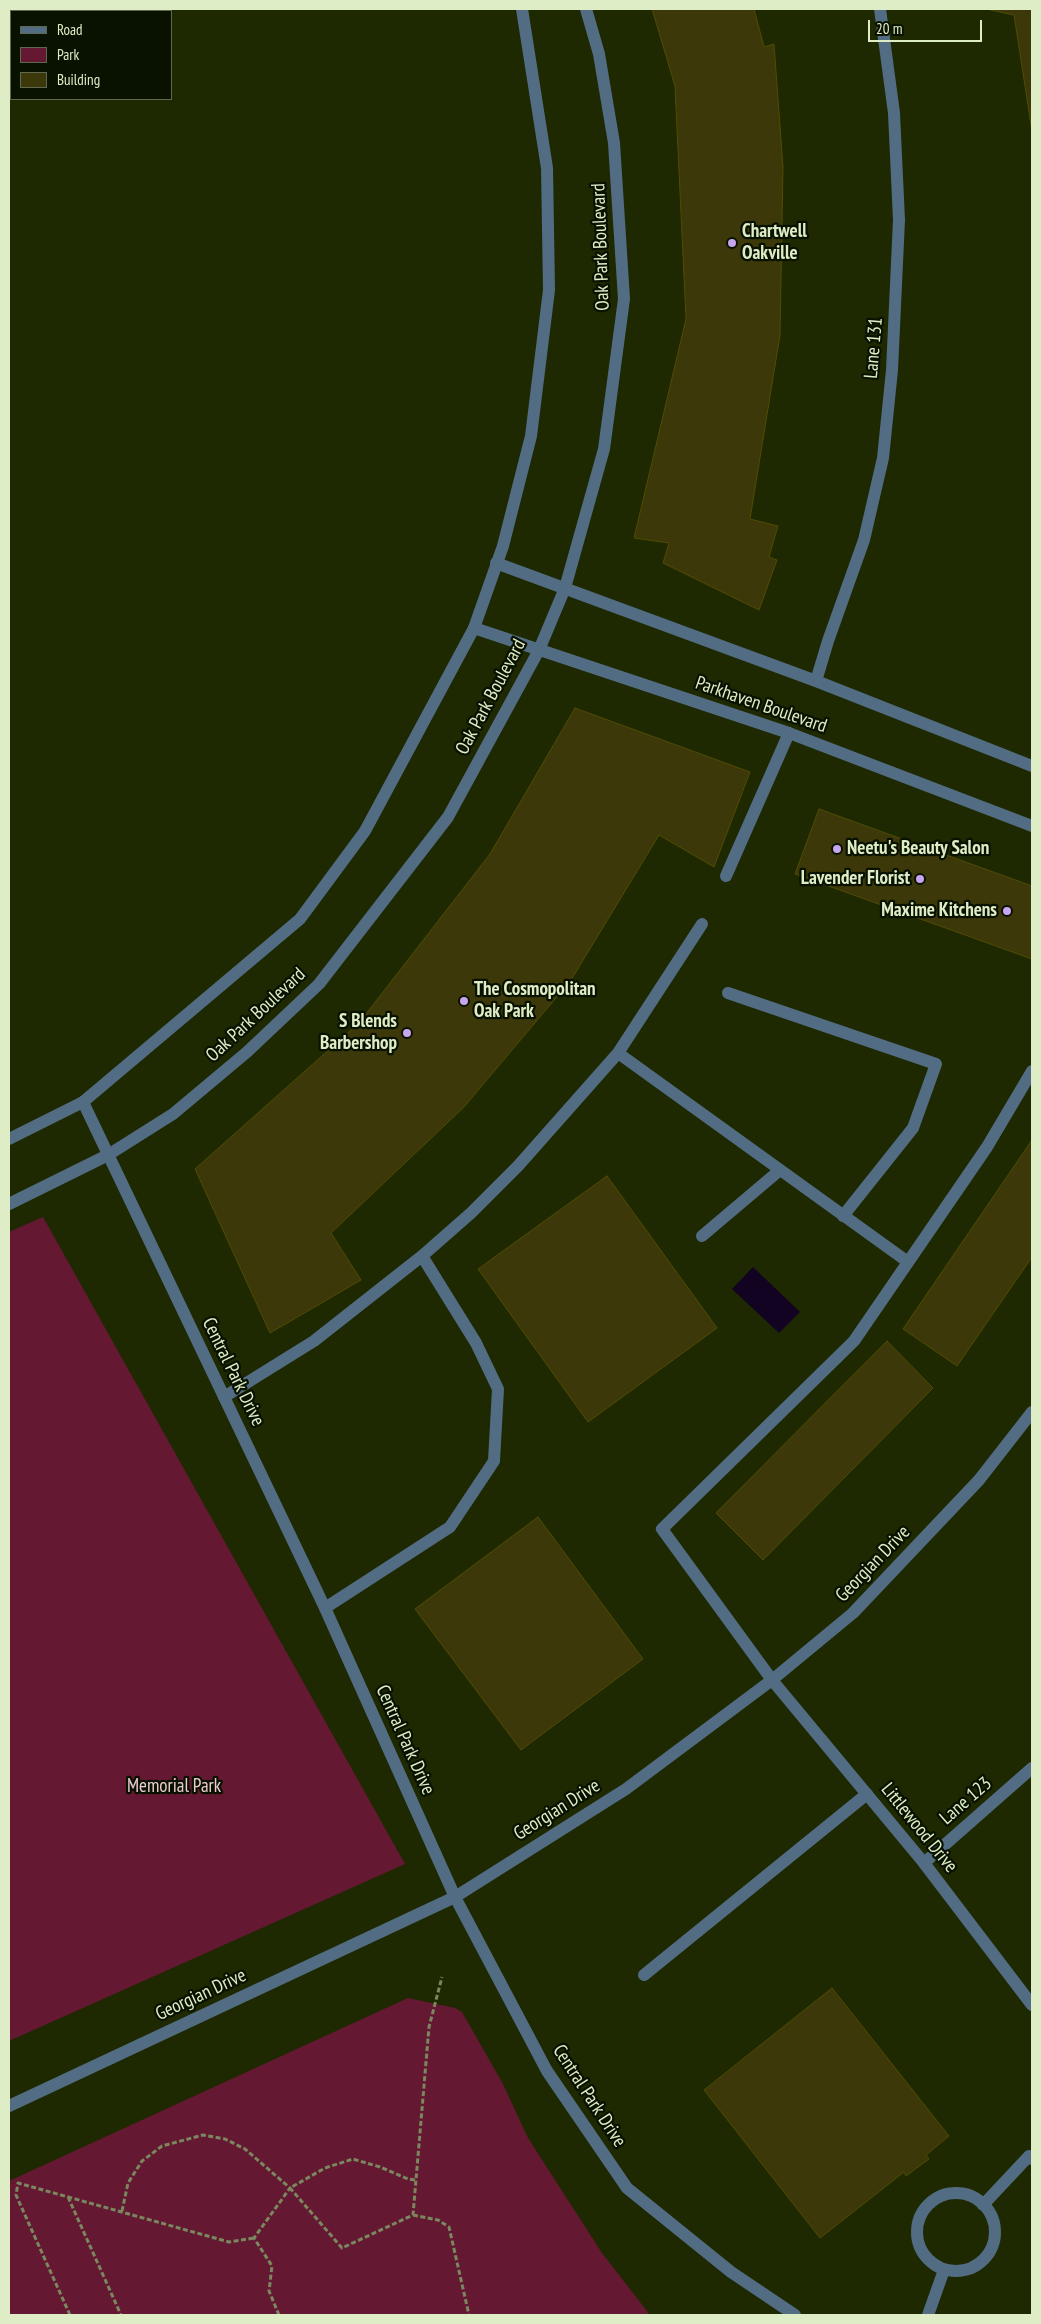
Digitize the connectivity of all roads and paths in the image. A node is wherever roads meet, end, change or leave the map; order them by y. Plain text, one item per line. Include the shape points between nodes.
1 (522, 9) edge
2 (586, 9) edge
3 (880, 9) edge
4 (496, 563) junction
5 (565, 588) junction
6 (474, 628) junction
7 (539, 650) junction
8 (816, 681) junction
9 (789, 733) junction
10 (1032, 766) edge
11 (1032, 826) edge
12 (726, 876) dead end
13 (702, 924) dead end
14 (728, 993) dead end
15 (618, 1053) junction
16 (1032, 1071) edge
17 (83, 1102) junction
18 (9, 1139) edge
19 (108, 1155) junction
20 (780, 1170) junction
21 (9, 1204) edge
22 (843, 1216) junction
23 (702, 1236) dead end
24 (422, 1256) junction
25 (908, 1262) junction
26 (224, 1397) junction
27 (1032, 1412) edge
28 (325, 1608) junction
29 (772, 1680) junction
30 (1032, 1768) edge
31 (867, 1794) junction
32 (924, 1862) junction
33 (455, 1896) junction
34 (644, 1975) dead end
35 (442, 1977) dead end
36 (1032, 2005) edge
37 (9, 2106) edge
38 (1032, 2159) edge
39 (415, 2180) junction
40 (290, 2188) junction
41 (68, 2196) junction
42 (983, 2205) junction
43 (122, 2211) junction
44 (413, 2215) junction
45 (254, 2238) junction
46 (944, 2270) junction
47 (70, 2315) edge
48 (121, 2315) edge
49 (279, 2315) edge
50 (469, 2315) edge
51 (795, 2315) edge
52 (928, 2315) edge

1 - 4 street via 548,168 549,290 531,436
2 - 5 street, Oak Park Boulevard via 599,54 614,144 624,299 604,450
3 - 8 street, Lane 131 via 894,113 899,220 892,370 883,458 864,540
4 - 5 street, Parkhaven Boulevard
4 - 6 street
5 - 7 street, Oak Park Boulevard
5 - 8 street, Parkhaven Boulevard
6 - 7 street, Parkhaven Boulevard
6 - 17 street via 365,831 300,919
7 - 9 street, Parkhaven Boulevard
7 - 19 street, Oak Park Boulevard via 448,817 319,984 247,1052 173,1114
8 - 10 street, Parkhaven Boulevard
9 - 11 street, Parkhaven Boulevard
9 - 12 street
13 - 15 street
14 - 22 street via 936,1064 913,1128
15 - 20 street
15 - 24 street via 518,1166
16 - 25 street via 987,1147
17 - 18 street
17 - 19 street, Central Park Drive
19 - 21 street, Oak Park Boulevard
19 - 26 street, Central Park Drive
20 - 22 street
20 - 23 street
22 - 25 street
24 - 26 street via 314,1341
24 - 28 street via 476,1343 498,1389 494,1461 450,1527
25 - 29 street, Littlewood Drive via 854,1340 662,1529
26 - 28 street, Central Park Drive
27 - 29 street, Georgian Drive via 979,1480 894,1571 853,1613
28 - 33 street, Central Park Drive
29 - 31 street, Littlewood Drive
29 - 33 street, Georgian Drive via 626,1789
30 - 32 street, Lane 123
31 - 32 street, Littlewood Drive
31 - 34 street
32 - 36 street, Littlewood Drive
33 - 37 street, Georgian Drive
33 - 51 street, Central Park Drive via 547,2071 627,2188 731,2272
35 - 39 path via 429,2027
38 - 42 street via 1029,2156
39 - 40 path via 353,2160 325,2168
39 - 44 path
40 - 43 path via 245,2149 225,2139 203,2135 162,2146 142,2162 128,2183
40 - 44 path via 342,2248
40 - 45 path
41 - 43 path
41 - 47 path via 18,2183 16,2195
41 - 48 path
42 - 46 street via 995,2229 987,2255 968,2270
42 - 46 street via 973,2197 959,2193 945,2194 924,2209 918,2221 918,2245 924,2256
43 - 45 path via 229,2242
44 - 50 path via 438,2220 449,2227
45 - 49 path via 272,2266 269,2291
46 - 52 street

